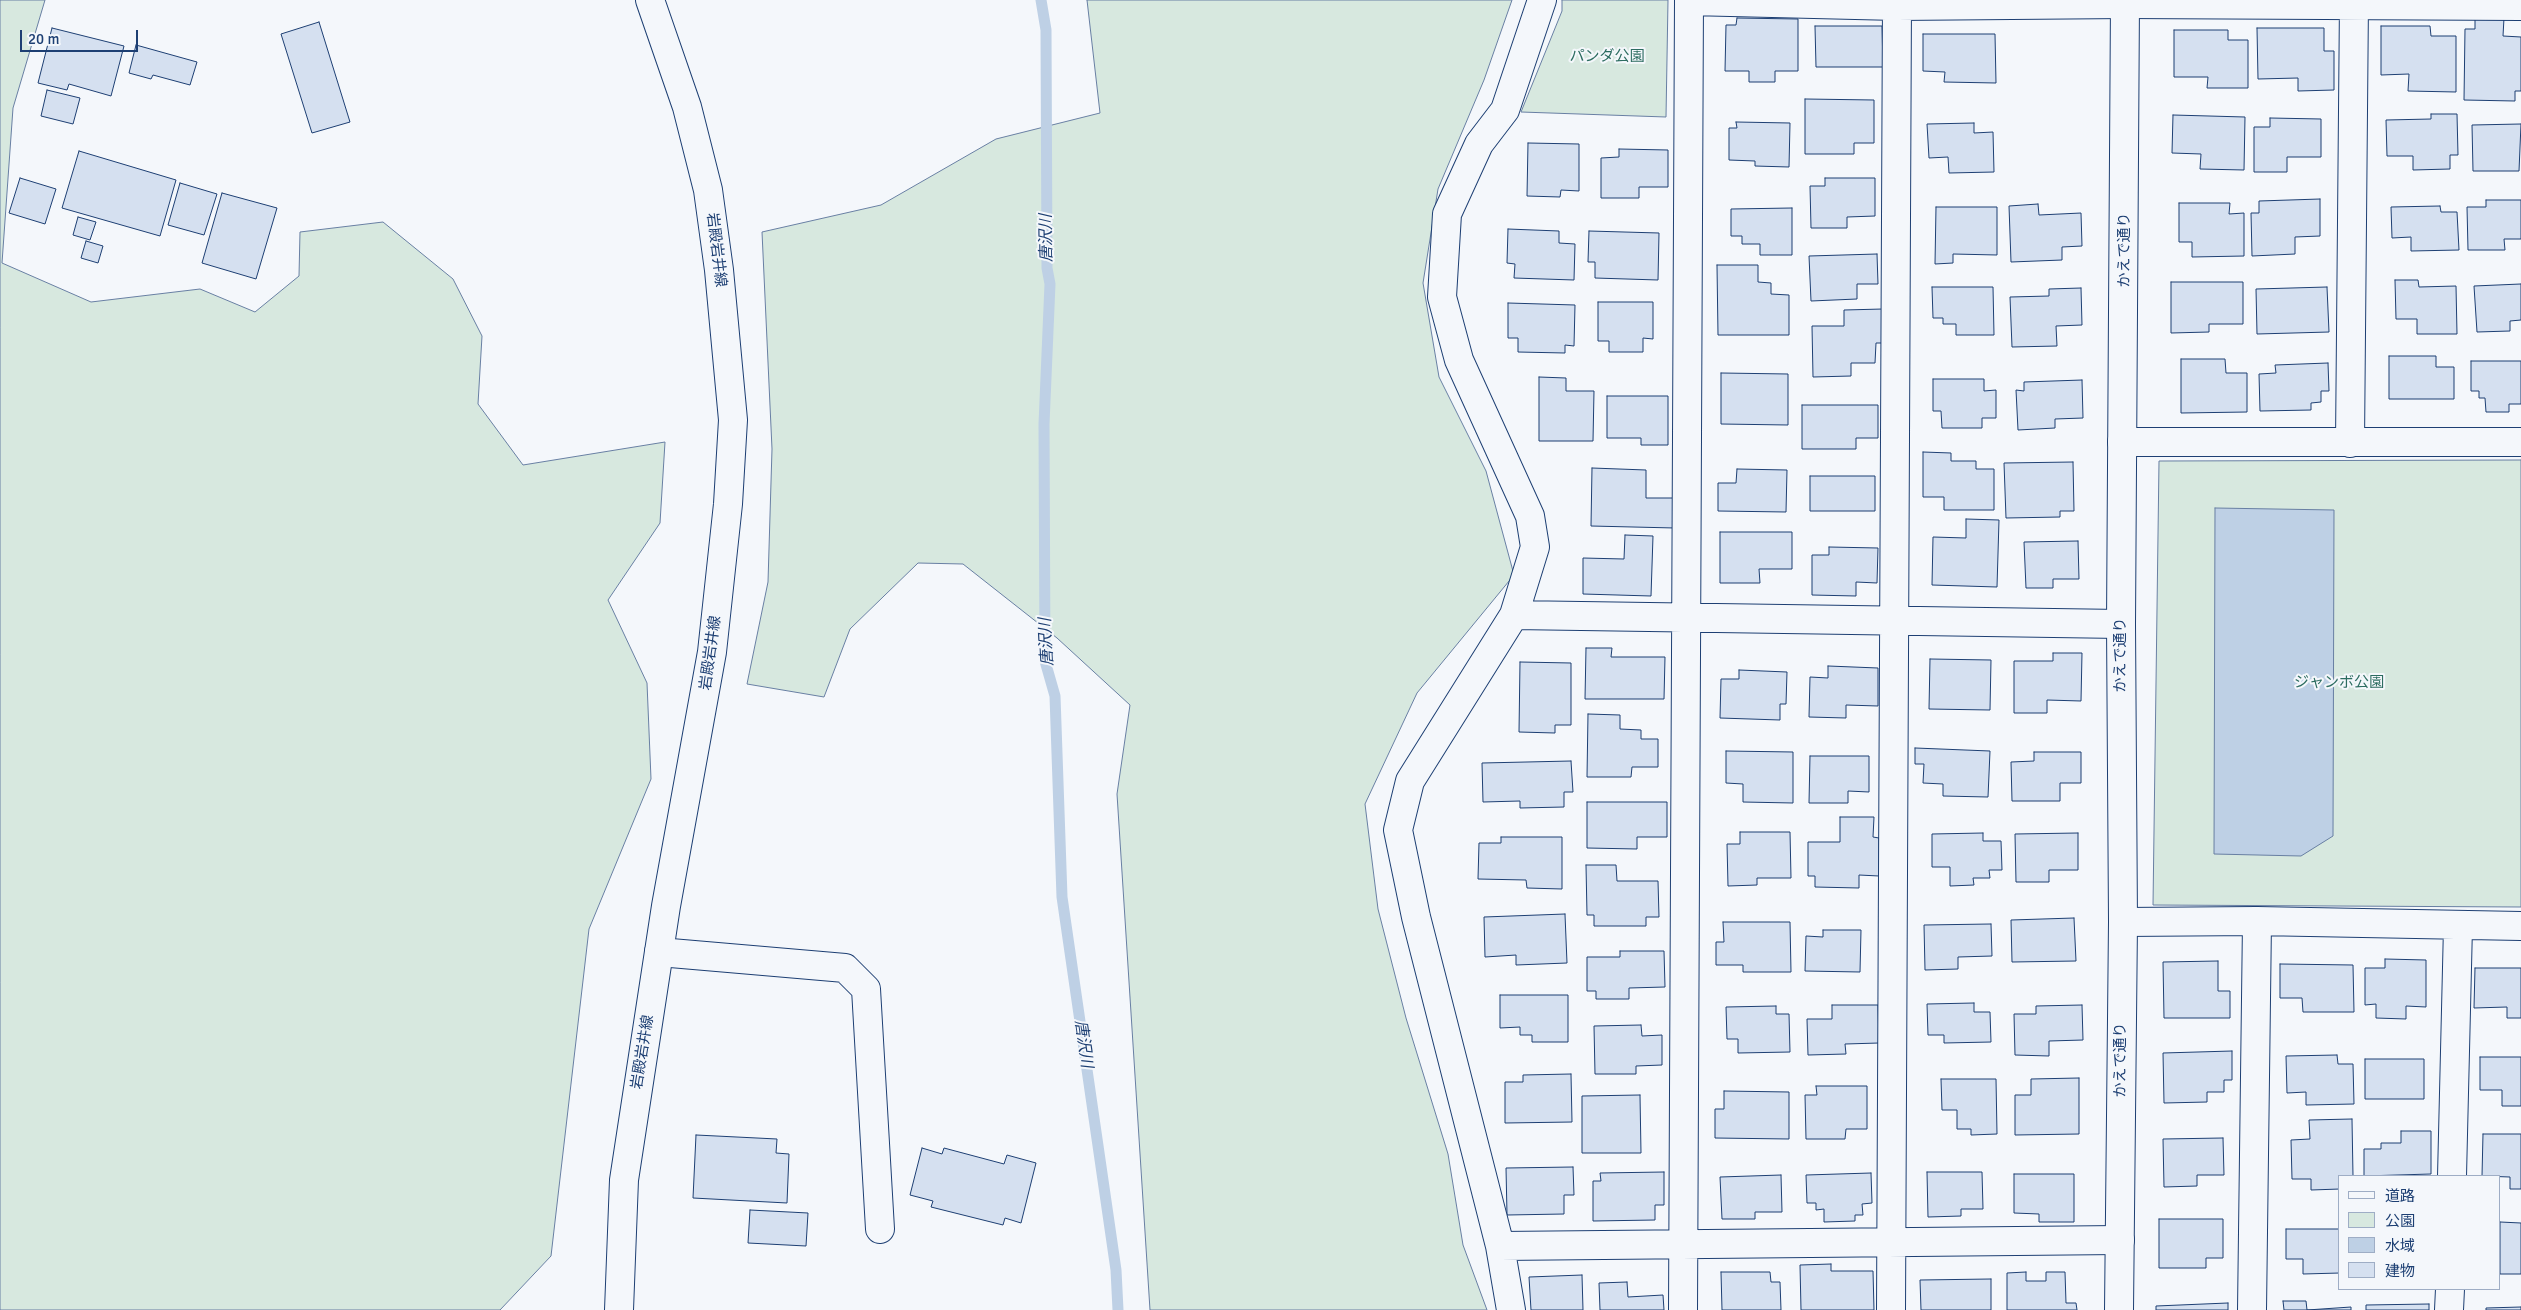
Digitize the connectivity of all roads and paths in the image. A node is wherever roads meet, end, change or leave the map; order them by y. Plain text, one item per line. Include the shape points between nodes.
1 (650, 0) edge
2 (1542, 0) edge
3 (1689, 0) edge
4 (2126, 2) edge
5 (1897, 3) edge
6 (2354, 3) edge
7 (2521, 6) edge
8 (2122, 442) junction
9 (2521, 442) edge
10 (2350, 443) junction
11 (1514, 615) junction
12 (1685, 618) junction
13 (1894, 622) junction
14 (2121, 624) junction
15 (2258, 921) junction
16 (2123, 922) junction
17 (2458, 926) junction
18 (2521, 926) edge
19 (658, 952) junction
20 (2452, 1175) edge
21 (880, 1230) dead end
22 (2120, 1240) junction
23 (1891, 1242) junction
24 (1683, 1244) junction
25 (1500, 1246) junction
26 (2450, 1290) edge
27 (619, 1310) edge
28 (1511, 1310) edge
29 (1683, 1310) edge
30 (1891, 1310) edge
31 (2119, 1310) edge
32 (2252, 1310) edge
33 (2449, 1310) edge

1 - 19 street, 岩殿岩井線 via 687,107 708,190 733,420 728,504 712,652
2 - 11 street via 1505,110 1479,144 1447,214 1442,297 1459,360 1530,516 1535,547
3 - 5 street
3 - 12 street
4 - 5 street
4 - 6 street
4 - 8 street, かえで通り
5 - 13 street
6 - 7 street
6 - 10 street
8 - 10 street
8 - 14 street, かえで通り
9 - 10 street
11 - 12 street
11 - 25 street via 1410,780 1398,830 1416,917
12 - 13 street
12 - 24 street
13 - 14 street
13 - 23 street
14 - 16 street, かえで通り
15 - 16 street
15 - 17 street
15 - 32 street
16 - 22 street, かえで通り
17 - 18 street
17 - 20 street
19 - 21 street via 845,968 866,989
19 - 27 street, 岩殿岩井線 via 624,1180
22 - 23 street
22 - 31 street, かえで通り
23 - 24 street
23 - 30 street
24 - 25 street
24 - 29 street
25 - 28 street
26 - 33 street

